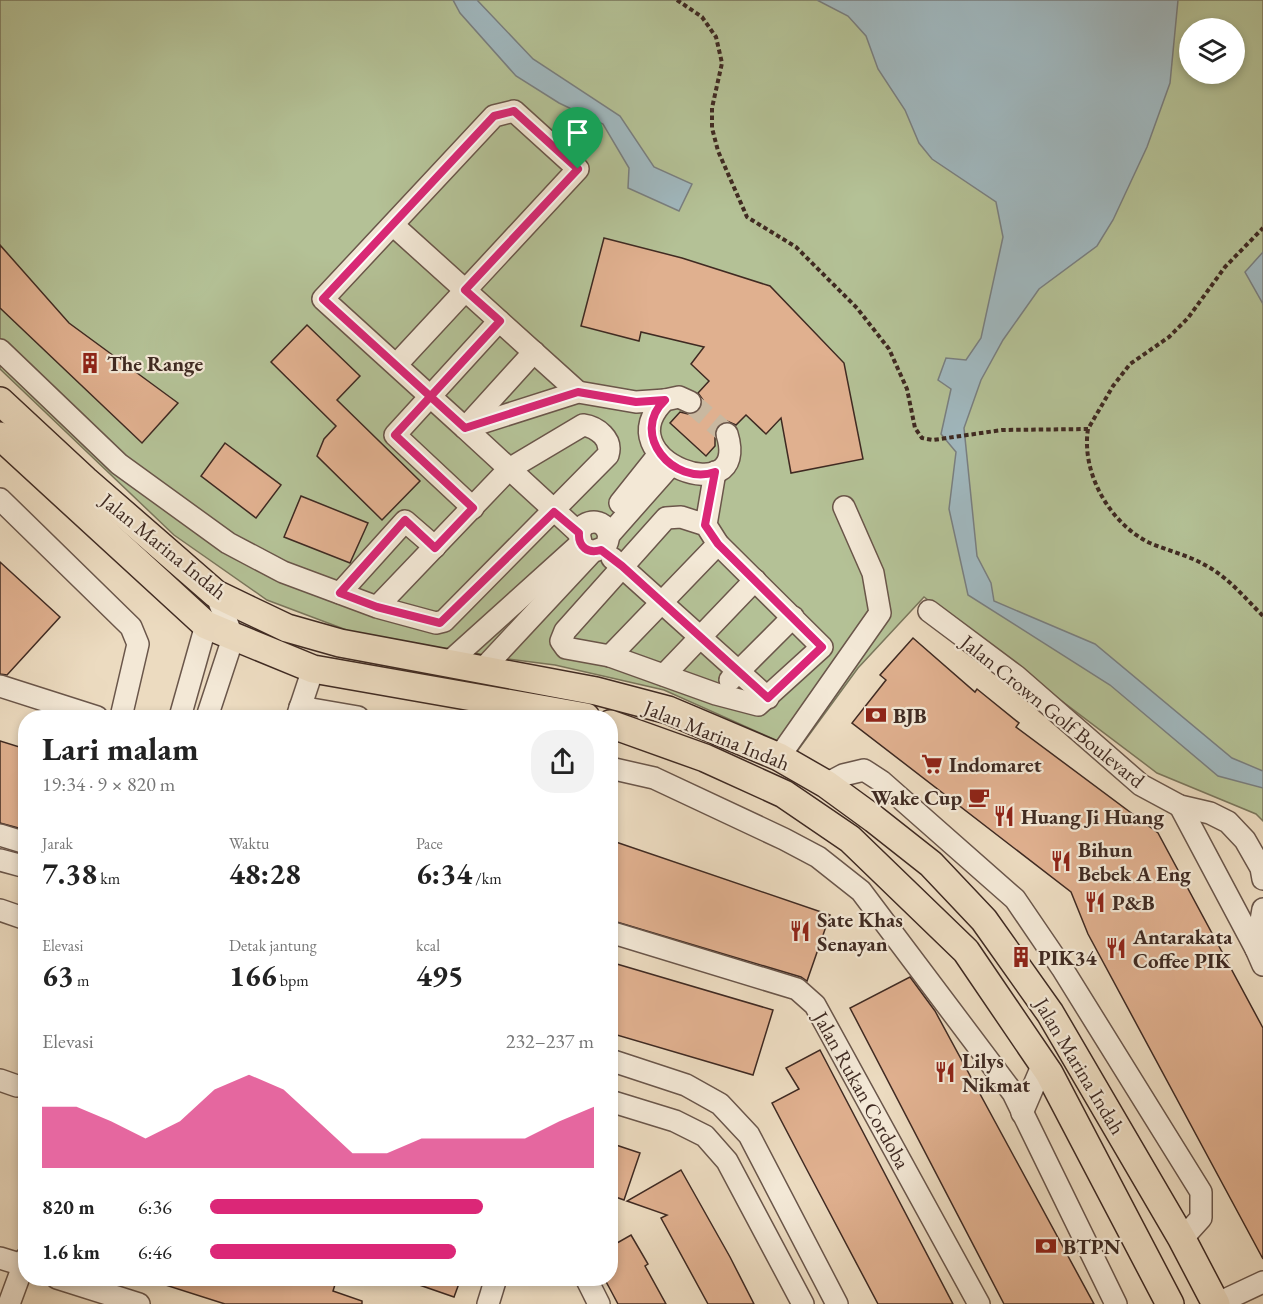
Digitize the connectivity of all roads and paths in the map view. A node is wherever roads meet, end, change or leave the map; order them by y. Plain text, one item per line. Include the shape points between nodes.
1 (677, 0) edge
2 (393, 225) junction
3 (1263, 228) edge
4 (465, 290) junction
5 (500, 321) junction
6 (0, 350) edge
7 (534, 352) junction
8 (396, 365) junction
9 (578, 392) junction
10 (430, 396) junction
11 (665, 400) junction
12 (0, 401) edge
13 (690, 402) tunnel mouth
14 (465, 428) junction
15 (1088, 429) junction
16 (727, 434) dead end
17 (0, 436) edge
18 (665, 460) junction
19 (509, 469) junction
20 (715, 472) junction
21 (0, 499) edge
22 (844, 507) dead end
23 (473, 508) junction
24 (554, 512) junction
25 (705, 525) junction
26 (594, 540) junction
27 (718, 544) junction
28 (435, 548) junction
29 (622, 566) junction
30 (755, 580) junction
31 (340, 593) junction
32 (216, 594) junction
33 (661, 601) junction
34 (377, 607) junction
35 (928, 611) dead end
36 (1263, 616) edge
37 (793, 617) junction
38 (206, 625) junction
39 (701, 637) junction
40 (233, 638) junction
41 (610, 656) junction
42 (448, 663) junction
43 (313, 669) junction
44 (483, 669) junction
45 (740, 672) junction
46 (664, 675) junction
47 (0, 686) edge
48 (716, 694) junction
49 (768, 698) junction
50 (75, 710) edge
51 (123, 710) edge
52 (182, 710) edge
53 (209, 710) edge
54 (299, 710) edge
55 (546, 710) edge
56 (618, 727) edge
57 (779, 757) junction
58 (618, 770) edge
59 (826, 784) junction
60 (1180, 806) junction
61 (0, 835) edge
62 (850, 839) junction
63 (18, 841) edge
64 (818, 857) junction
65 (0, 860) edge
66 (18, 865) edge
67 (1263, 879) edge
68 (1263, 909) edge
69 (0, 910) edge
70 (18, 916) edge
71 (618, 934) edge
72 (1260, 957) edge
73 (618, 1063) edge
74 (1043, 1064) junction
75 (618, 1103) edge
76 (1023, 1113) junction
77 (1182, 1239) junction
78 (0, 1258) edge
79 (18, 1262) edge
80 (18, 1281) edge
81 (1263, 1282) edge
82 (82, 1286) edge
83 (494, 1286) edge
84 (590, 1286) edge
85 (9, 1304) edge
86 (139, 1304) edge
87 (488, 1304) edge
88 (599, 1304) edge
89 (803, 1304) edge
90 (837, 1304) edge
91 (979, 1304) edge
92 (1116, 1304) edge
93 (1170, 1304) edge
94 (1216, 1304) edge

1 - 15 path via 702,17 716,37 722,63 712,108 712,128 747,217 796,247 857,308 889,349 907,389 915,428 922,438 933,440 1002,430
2 - 4 street
2 - 4 street via 494,116 514,111 523,119 578,169
2 - 8 street via 323,299
3 - 15 path via 1225,267 1176,331 1130,364
4 - 5 street
4 - 8 street
5 - 7 street
5 - 10 street
6 - 31 street via 119,464 228,543 283,572
7 - 9 street
7 - 14 street
8 - 10 street
9 - 11 street via 636,402
9 - 14 street
10 - 14 street
10 - 23 street via 395,435
11 - 13 street via 679,397
11 - 18 street via 652,425 652,438
12 - 32 main road, Jalan Marina Indah
14 - 19 street
15 - 36 path via 1087,450 1097,488 1126,527 1148,542 1205,564 1227,579
16 - 20 street via 727,461
17 - 38 main road, Jalan Marina Indah
18 - 20 street via 695,475
18 - 26 street
19 - 23 street
19 - 24 street
19 - 24 street via 583,425 604,436 610,449 608,455
20 - 25 street
21 - 51 street via 136,635 138,644
22 - 57 street via 873,573 880,613
23 - 28 street
24 - 26 street
24 - 34 street via 444,621 436,623
25 - 27 street
25 - 29 street via 681,517 666,519
26 - 29 street
26 - 42 street
26 - 44 street
27 - 30 street
27 - 33 street
28 - 31 street via 405,520
28 - 34 street
29 - 33 street
29 - 41 street via 565,631 561,641 566,648
30 - 37 street
30 - 39 street
31 - 34 street
32 - 40 street
32 - 42 main road, Jalan Marina Indah via 287,628
33 - 39 street
33 - 41 street
35 - 60 street, Jalan Crown Golf Boulevard via 1016,675 1141,785
37 - 45 street
37 - 49 street via 822,649
38 - 40 main road, Jalan Marina Indah
38 - 52 street, Jalan Marina Indah
39 - 45 street
39 - 46 street
40 - 43 main road, Jalan Marina Indah
40 - 53 street
41 - 46 street
42 - 44 main road, Jalan Marina Indah
43 - 54 street
43 - 55 main road, Jalan Marina Indah
44 - 57 main road, Jalan Marina Indah via 668,710
45 - 48 street
45 - 49 street
46 - 48 street
47 - 50 street
48 - 49 street via 754,706
56 - 62 main road, Jalan Marina Indah via 705,758 784,794
57 - 59 main road, Jalan Marina Indah
58 - 64 street via 654,778
59 - 77 main road, Jalan Marina Indah via 931,864 984,920 1050,1013
59 - 77 street via 864,770 1015,899 1201,1192 1201,1218
60 - 67 street, Jalan Crown Golf Boulevard via 1228,822 1245,840
60 - 72 street
61 - 63 street
62 - 64 street
62 - 74 main road, Jalan Marina Indah via 966,951
64 - 76 street via 861,891 1013,1093
65 - 66 street
68 - 72 street
69 - 70 street
71 - 91 street, Jalan Rukan Cordoba via 797,989 816,1005
73 - 90 street via 686,1085 720,1104 749,1135
74 - 76 street
74 - 93 main road, Jalan Marina Indah
75 - 89 street via 675,1121 705,1136 727,1161
76 - 92 street
77 - 94 main road, Jalan Marina Indah
78 - 79 street
80 - 85 street
81 - 94 street
82 - 86 street
83 - 87 street
84 - 88 street

